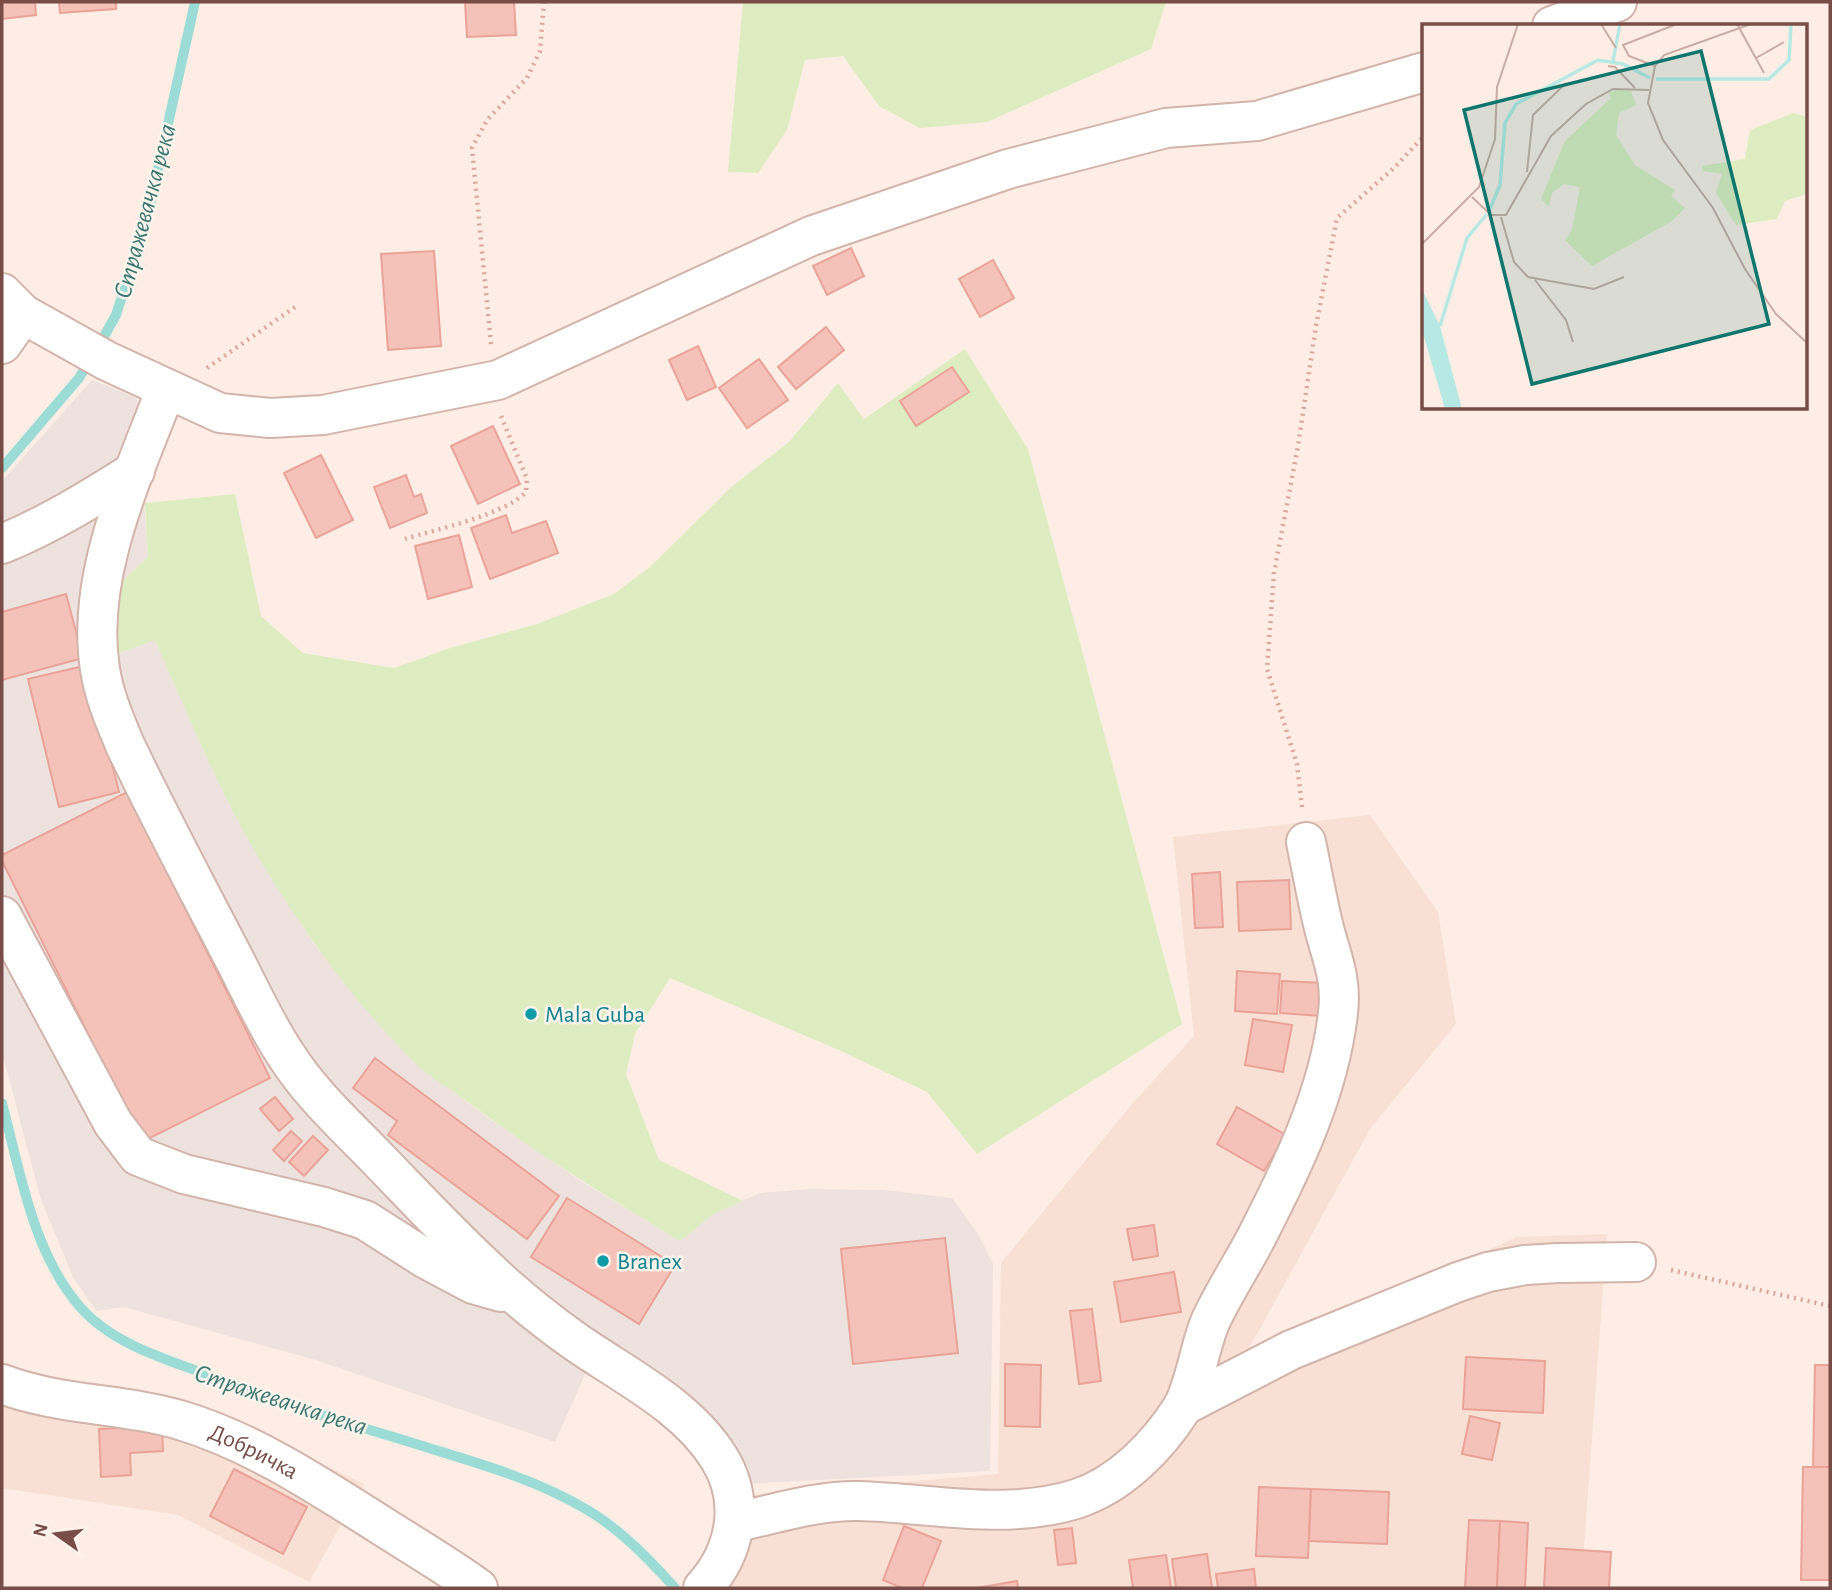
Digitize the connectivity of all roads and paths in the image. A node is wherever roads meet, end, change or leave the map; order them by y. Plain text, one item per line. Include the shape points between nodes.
1 (544, 2) edge
2 (1617, 2) edge
3 (1557, 24) edge
4 (1422, 73) edge
5 (1422, 138) edge
6 (298, 305) dead end
7 (9, 317) edge
8 (485, 382) junction
9 (166, 389) junction
10 (135, 471) junction
11 (405, 539) dead end
12 (2, 544) edge
13 (1306, 842) joint
14 (2, 916) edge
15 (1636, 1262) joint
16 (517, 1296) junction
17 (1830, 1306) edge
18 (2, 1384) edge
19 (1183, 1406) junction
20 (736, 1522) junction
21 (704, 1587) edge
22 (478, 1588) edge

1 - 8 path via 540,51 527,78 487,120 472,148 491,340
2 - 3 street
4 - 8 street via 1257,121 1166,128 1008,169 811,236
5 - 13 path via 1337,218 1274,573 1267,668 1297,764
6 - 9 path via 211,366
7 - 9 street via 60,334
8 - 9 street via 323,415 270,418 220,413
8 - 11 path via 527,480 526,492 502,508
9 - 10 street
10 - 12 street via 31,533
10 - 16 street via 101,588 99,668 112,716 286,1056 345,1126
13 - 19 street via 1337,969 1338,1011 1332,1047 1317,1102 1290,1170 1210,1321
14 - 16 street via 113,1124 138,1156 184,1174 365,1220 473,1284
15 - 17 path
15 - 19 street via 1547,1264 1488,1272 1291,1350
16 - 20 street via 575,1342 661,1399 706,1439 730,1485
18 - 22 street, Добричка via 27,1394 183,1421 232,1440 300,1475
19 - 20 street via 1119,1478 1053,1505 1003,1511 857,1501
20 - 21 street via 733,1538

